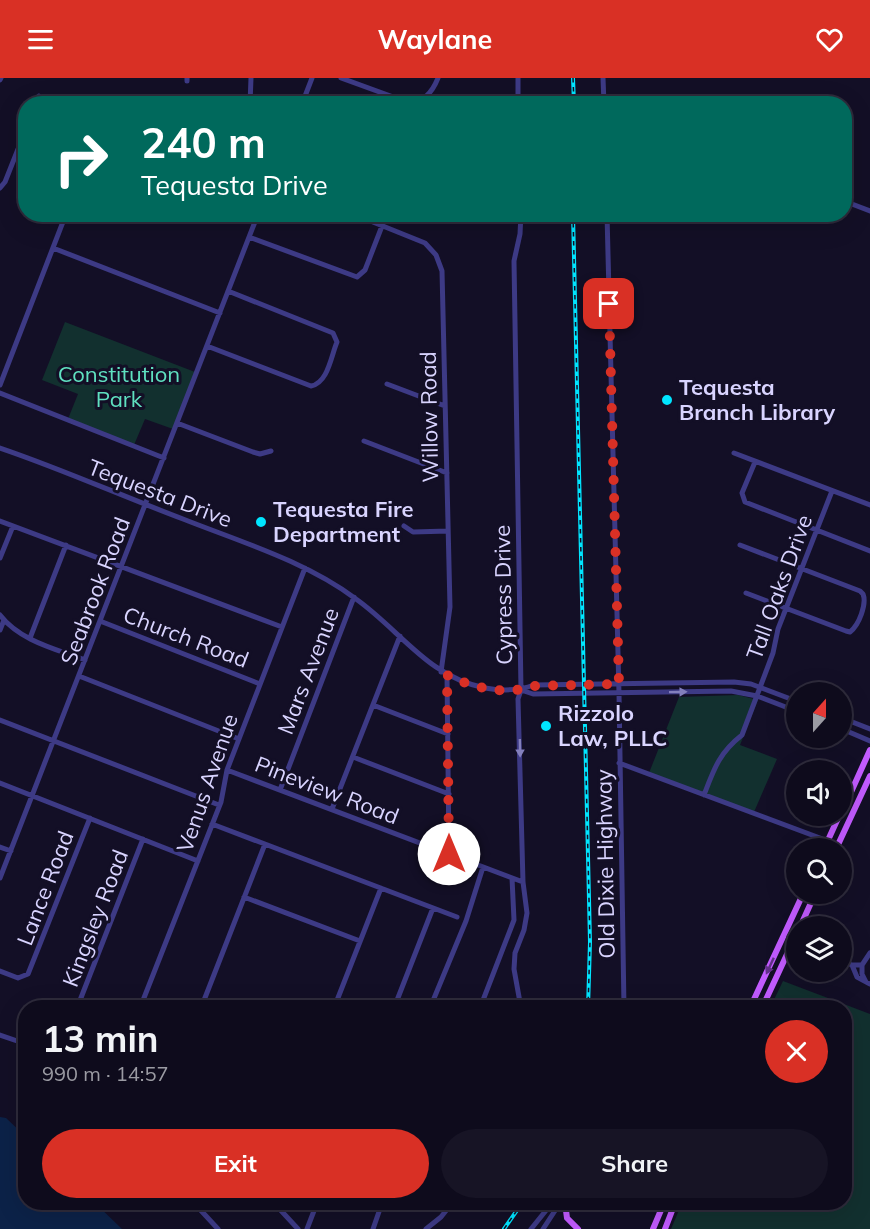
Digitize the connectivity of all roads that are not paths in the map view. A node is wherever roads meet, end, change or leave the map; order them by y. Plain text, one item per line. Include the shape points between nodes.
1 (251, 78) edge
2 (312, 78) edge
3 (341, 78) edge
4 (438, 78) edge
5 (518, 78) edge
6 (603, 78) edge
7 (250, 96) edge
8 (305, 96) edge
9 (381, 96) edge
10 (426, 96) edge
11 (518, 96) edge
12 (604, 96) edge
13 (18, 149) edge
14 (0, 188) edge
15 (852, 204) edge
16 (870, 211) edge
17 (63, 222) edge
18 (255, 222) edge
19 (372, 222) edge
20 (521, 222) edge
21 (607, 222) edge
22 (382, 226) junction
23 (249, 237) junction
24 (53, 248) junction
25 (228, 291) junction
26 (220, 313) junction
27 (207, 346) junction
28 (387, 384) dead end
29 (0, 385) edge
30 (0, 393) edge
31 (445, 406) junction
32 (177, 423) junction
33 (364, 441) dead end
34 (0, 448) edge
35 (270, 451) dead end
36 (734, 453) dead end
37 (164, 458) junction
38 (755, 462) junction
39 (447, 473) junction
40 (832, 491) junction
41 (146, 505) junction
42 (870, 505) edge
43 (0, 521) edge
44 (13, 526) junction
45 (404, 526) dead end
46 (816, 530) junction
47 (448, 531) junction
48 (66, 545) junction
49 (740, 545) dead end
50 (870, 551) edge
51 (0, 558) edge
52 (121, 566) junction
53 (305, 568) junction
54 (801, 569) junction
55 (746, 593) dead end
56 (354, 597) junction
57 (787, 608) junction
58 (2, 618) edge
59 (100, 621) junction
60 (282, 627) junction
61 (0, 630) edge
62 (400, 636) junction
63 (30, 638) junction
64 (85, 660) junction
65 (444, 673) junction
66 (79, 676) junction
67 (260, 684) junction
68 (619, 684) junction
69 (761, 687) junction
70 (521, 690) junction
71 (620, 693) junction
72 (758, 696) junction
73 (786, 697) edge
74 (373, 705) junction
75 (786, 707) edge
76 (0, 720) edge
77 (852, 722) edge
78 (870, 729) edge
79 (852, 733) edge
80 (448, 734) junction
81 (239, 739) junction
82 (54, 741) junction
83 (870, 741) edge
84 (870, 750) edge
85 (352, 757) junction
86 (619, 763) junction
87 (227, 770) junction
88 (870, 776) edge
89 (0, 783) edge
90 (280, 790) junction
91 (852, 790) edge
92 (449, 794) junction
93 (704, 795) junction
94 (32, 796) junction
95 (219, 806) junction
96 (332, 809) junction
97 (90, 819) junction
98 (212, 824) junction
99 (817, 838) edge
100 (841, 838) edge
101 (143, 839) junction
102 (265, 844) junction
103 (0, 847) edge
104 (11, 851) junction
105 (449, 854) junction
106 (198, 861) junction
107 (483, 867) junction
108 (0, 878) edge
109 (512, 878) junction
110 (523, 881) junction
111 (381, 888) junction
112 (244, 897) junction
113 (798, 904) edge
114 (433, 908) junction
115 (457, 917) dead end
116 (783, 937) junction
117 (786, 938) edge
118 (360, 941) junction
119 (870, 953) edge
120 (786, 958) edge
121 (862, 965) junction
122 (852, 966) joint
123 (0, 971) edge
124 (868, 983) edge
125 (80, 1000) edge
126 (143, 1000) edge
127 (204, 1000) edge
128 (337, 1000) edge
129 (397, 1000) edge
130 (433, 1000) edge
131 (483, 1000) edge
132 (520, 1000) edge
133 (624, 1000) edge
134 (754, 1000) edge
135 (766, 1000) edge
136 (0, 1035) edge
137 (18, 1041) edge
138 (200, 1210) edge
139 (280, 1210) edge
140 (314, 1210) edge
141 (380, 1210) edge
142 (446, 1210) edge
143 (547, 1210) edge
144 (555, 1210) edge
145 (566, 1210) edge
146 (661, 1210) edge
147 (672, 1210) edge
148 (218, 1229) edge
149 (298, 1229) edge
150 (307, 1229) edge
151 (373, 1229) edge
152 (426, 1229) edge
153 (533, 1229) edge
154 (543, 1229) edge
155 (578, 1229) edge
156 (653, 1229) edge
157 (665, 1229) edge

1 - 7 street
2 - 8 street
3 - 9 street
4 - 10 street
5 - 11 street
6 - 12 street
13 - 14 street
15 - 16 street
17 - 24 street
18 - 23 street, Seabrook Road
19 - 22 street, Willow Road
20 - 70 street, Cypress Drive via 514,261
21 - 68 street, Old Dixie Highway
22 - 23 street via 363,273 354,277
22 - 31 street, Willow Road via 425,243 440,262
23 - 25 street, Seabrook Road
24 - 26 street
24 - 29 street
25 - 26 street, Seabrook Road
25 - 27 street via 333,333 337,342 323,379 311,386
26 - 27 street, Seabrook Road
27 - 32 street, Seabrook Road
28 - 31 street
30 - 37 street
31 - 39 street, Willow Road
32 - 35 street via 253,452
32 - 37 street, Seabrook Road
33 - 39 street
34 - 41 street, Tequesta Drive
36 - 38 street
37 - 41 street, Seabrook Road
38 - 40 street
38 - 46 street via 742,493 745,502
39 - 47 street, Willow Road
40 - 42 street
40 - 46 street, Tall Oaks Drive
41 - 52 street, Seabrook Road
41 - 53 street, Tequesta Drive
43 - 44 street
44 - 48 street
44 - 51 street
45 - 47 street via 413,532
46 - 50 street
46 - 54 street, Tall Oaks Drive
47 - 65 street, Willow Road via 450,607
48 - 52 street
48 - 63 street
49 - 54 street
52 - 59 street, Seabrook Road
52 - 60 street
53 - 56 street, Tequesta Drive
53 - 60 street, Venus Avenue
54 - 57 street, Tall Oaks Drive
54 - 57 street via 860,591 865,602 850,632
55 - 57 street
56 - 62 street, Tequesta Drive
56 - 90 street, Mars Avenue
57 - 69 street, Tall Oaks Drive
58 - 61 street
58 - 63 street
59 - 64 street, Seabrook Road
59 - 67 street, Church Road
60 - 67 street, Venus Avenue
62 - 65 street, Tequesta Drive
62 - 74 street
63 - 64 street
64 - 66 street, Seabrook Road
65 - 70 street, Tequesta Drive via 477,687
65 - 80 street, Willow Road
66 - 81 street
66 - 82 street, Seabrook Road
67 - 81 street, Venus Avenue
68 - 69 street, Tequesta Drive via 734,682
68 - 70 street, Tequesta Drive via 534,686
68 - 71 street, Old Dixie Highway
69 - 72 street, Tall Oaks Drive
69 - 73 street, Tequesta Drive
70 - 71 street, Tequesta Drive via 533,694
70 -> 110 street, Cypress Drive via 518,699
71 -> 72 street, Tequesta Drive via 731,691
71 - 86 street, Old Dixie Highway
72 - 75 street, Tequesta Drive
72 - 93 street, Tall Oaks Drive via 742,735 718,760
74 - 80 street
74 - 85 street
76 - 82 street
77 - 78 street
79 - 83 street
80 - 92 street, Willow Road
81 - 87 street, Venus Avenue
82 - 94 street, Seabrook Road
82 - 95 street
84 - 91 main road
85 - 92 street
85 - 96 street
86 - 93 street
86 - 133 street, Old Dixie Highway
87 - 90 street, Pineview Road
87 - 95 street, Venus Avenue
88 - 100 main road
89 - 94 street
90 - 96 street, Pineview Road
92 - 105 street, Willow Road
93 - 99 street
94 - 97 street
94 - 104 street, Seabrook Road
95 - 98 street, Venus Avenue
96 - 105 street, Pineview Road
97 - 101 street
97 - 123 street, Lance Road via 28,974 18,978
98 - 102 street
98 - 106 street, Venus Avenue
101 - 106 street
101 - 125 street, Kingsley Road
102 - 111 street
102 - 112 street
103 - 104 street
104 - 108 street, Seabrook Road
105 - 107 street, Pineview Road
106 - 126 street, Venus Avenue
107 - 109 street, Pineview Road
107 - 130 street
109 - 110 street, Pineview Road
109 - 131 street via 514,920
110 - 132 street, Cypress Drive via 527,913 514,969
111 - 114 street
111 - 118 street
112 - 118 street
112 - 127 street
113 - 116 main road
114 - 115 street
114 - 129 street
116 - 117 street
116 -> 134 main road
118 - 128 street
119 - 121 street
120 - 135 main road
121 - 122 street
121 - 124 street
122 - 124 street via 857,977
136 - 137 street
138 - 148 street
139 - 149 street
140 - 150 street
141 - 151 street
142 - 152 street
143 - 153 street
144 - 154 street
145 - 155 main road via 567,1218
146 - 156 main road
147 - 157 main road

